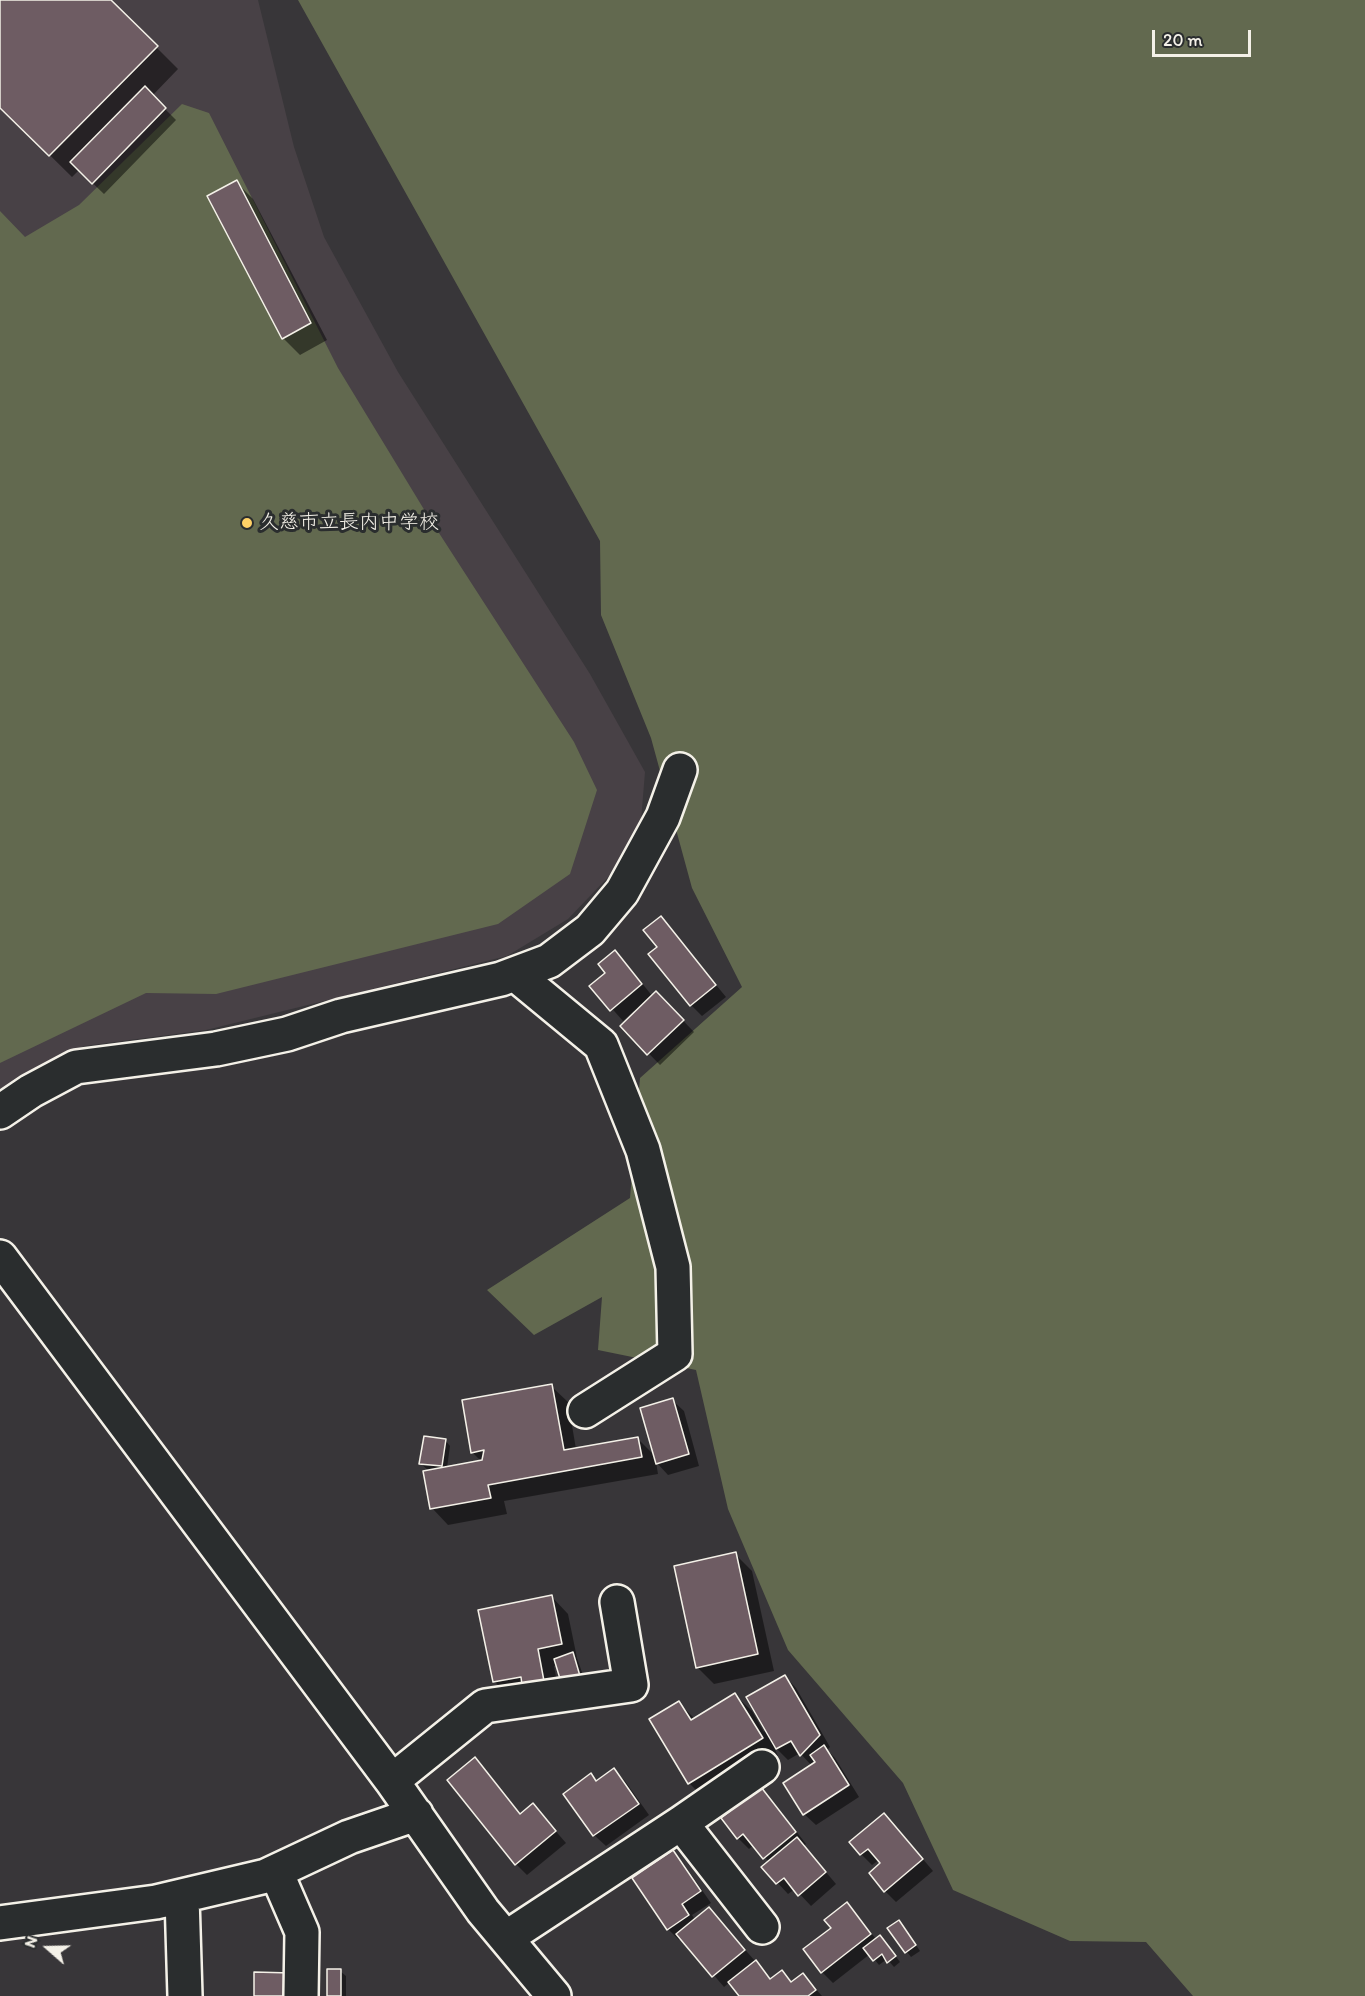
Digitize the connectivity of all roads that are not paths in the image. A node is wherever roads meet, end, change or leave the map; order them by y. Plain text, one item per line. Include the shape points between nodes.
1 (680, 770) dead end
2 (516, 974) junction
3 (0, 1112) edge
4 (0, 1257) edge
5 (585, 1411) dead end
6 (617, 1602) dead end
7 (762, 1767) dead end
8 (392, 1781) junction
9 (416, 1814) junction
10 (681, 1823) junction
11 (276, 1872) junction
12 (182, 1897) junction
13 (0, 1923) edge
14 (762, 1927) dead end
15 (506, 1938) junction
16 (184, 1996) edge
17 (301, 1996) edge
18 (554, 1996) edge

1 - 2 street via 663,817 622,892 590,930 549,962
2 - 3 street via 252,1042 76,1067 31,1090
2 - 5 street via 601,1045 643,1150 673,1267 675,1354
4 - 8 street
6 - 8 street via 631,1685 485,1706
7 - 10 street
8 - 9 street
9 - 11 street via 349,1837
9 - 15 street
10 - 14 street
10 - 15 street
11 - 12 street
11 - 17 street via 302,1932
12 - 13 street
12 - 16 street
15 - 18 street

